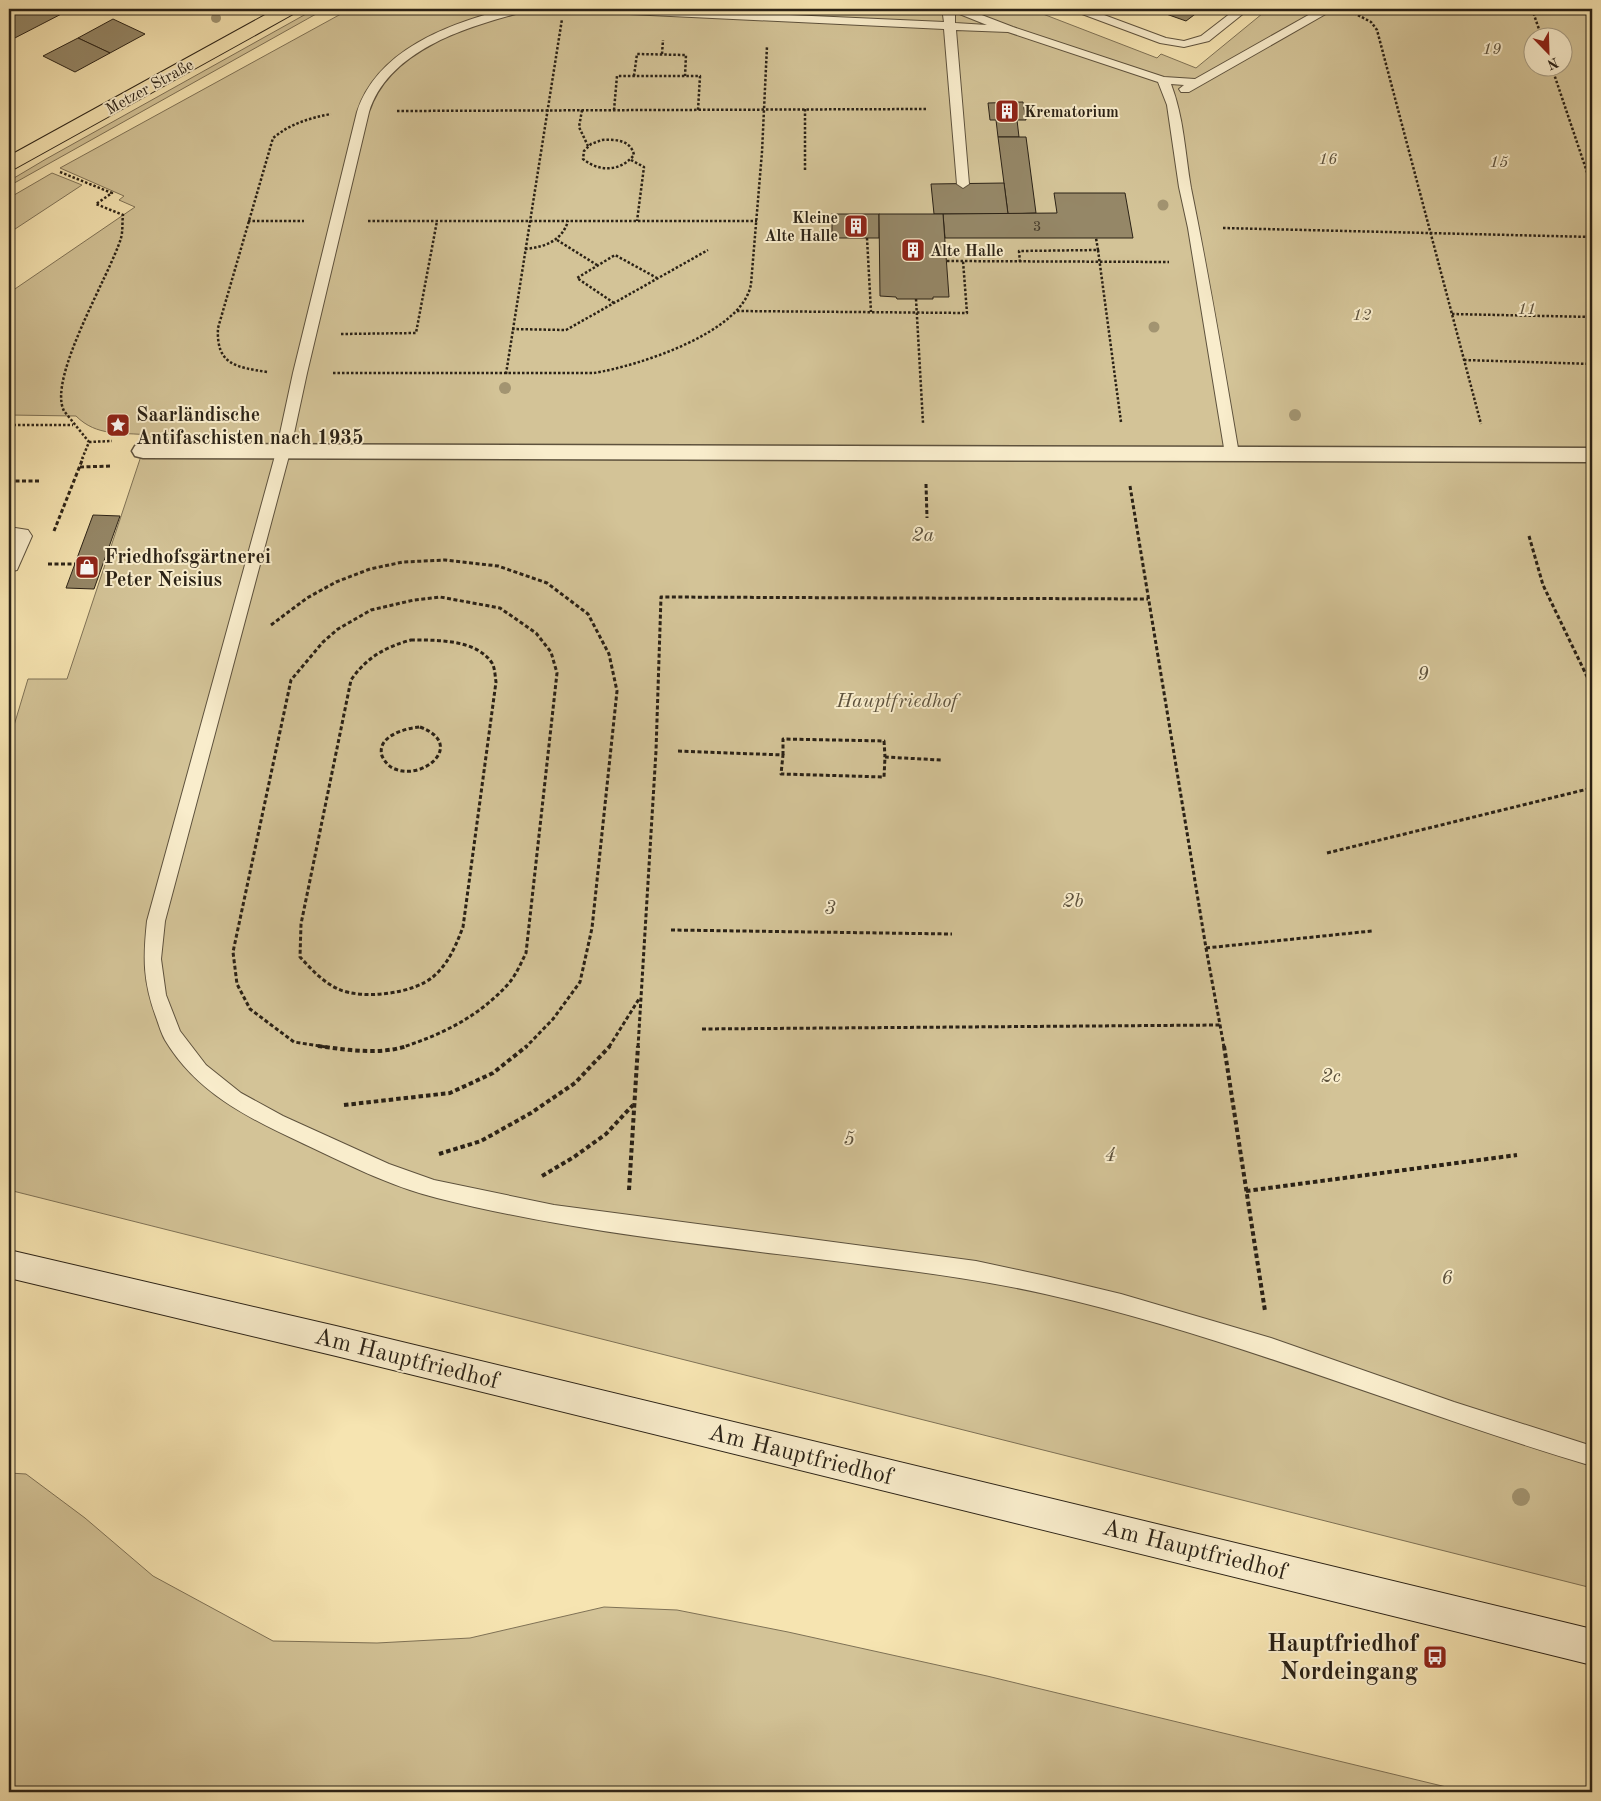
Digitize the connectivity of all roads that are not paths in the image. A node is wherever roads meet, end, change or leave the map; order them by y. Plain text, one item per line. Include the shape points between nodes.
1 (289, 9) edge
2 (523, 9) edge
3 (588, 9) edge
4 (948, 9) edge
5 (956, 9) edge
6 (1078, 9) edge
7 (1243, 9) edge
8 (1327, 9) edge
9 (951, 26) junction
10 (1009, 29) junction
11 (1163, 80) junction
12 (1194, 82) junction
13 (1173, 105) junction
14 (9, 164) edge
15 (963, 184) dead end
16 (143, 451) dead end
17 (283, 452) junction
18 (1232, 454) junction
19 (1592, 455) edge
20 (9, 536) edge
21 (9, 564) edge
22 (9, 1264) edge
23 (1592, 1456) edge
24 (1592, 1646) edge

1 - 14 main road, Metzer Straße
2 - 17 lane via 484,18 406,56 391,67 368,96
3 - 9 lane
4 - 9 lane
5 - 10 lane
6 - 7 lane via 1184,44 1206,39
8 - 12 lane
9 - 10 lane
9 - 15 lane
10 - 11 lane
11 - 12 lane
11 - 13 lane
12 - 13 lane via 1180,92
13 - 18 lane
16 - 17 street
17 - 18 street
17 - 23 lane via 156,921 152,959 157,995 172,1035 199,1071 234,1099 383,1171 434,1189 484,1201 626,1225 976,1270 1121,1303 1271,1348
18 - 19 street
20 - 21 main road via 20,536
22 - 24 main road, Am Hauptfriedhof

